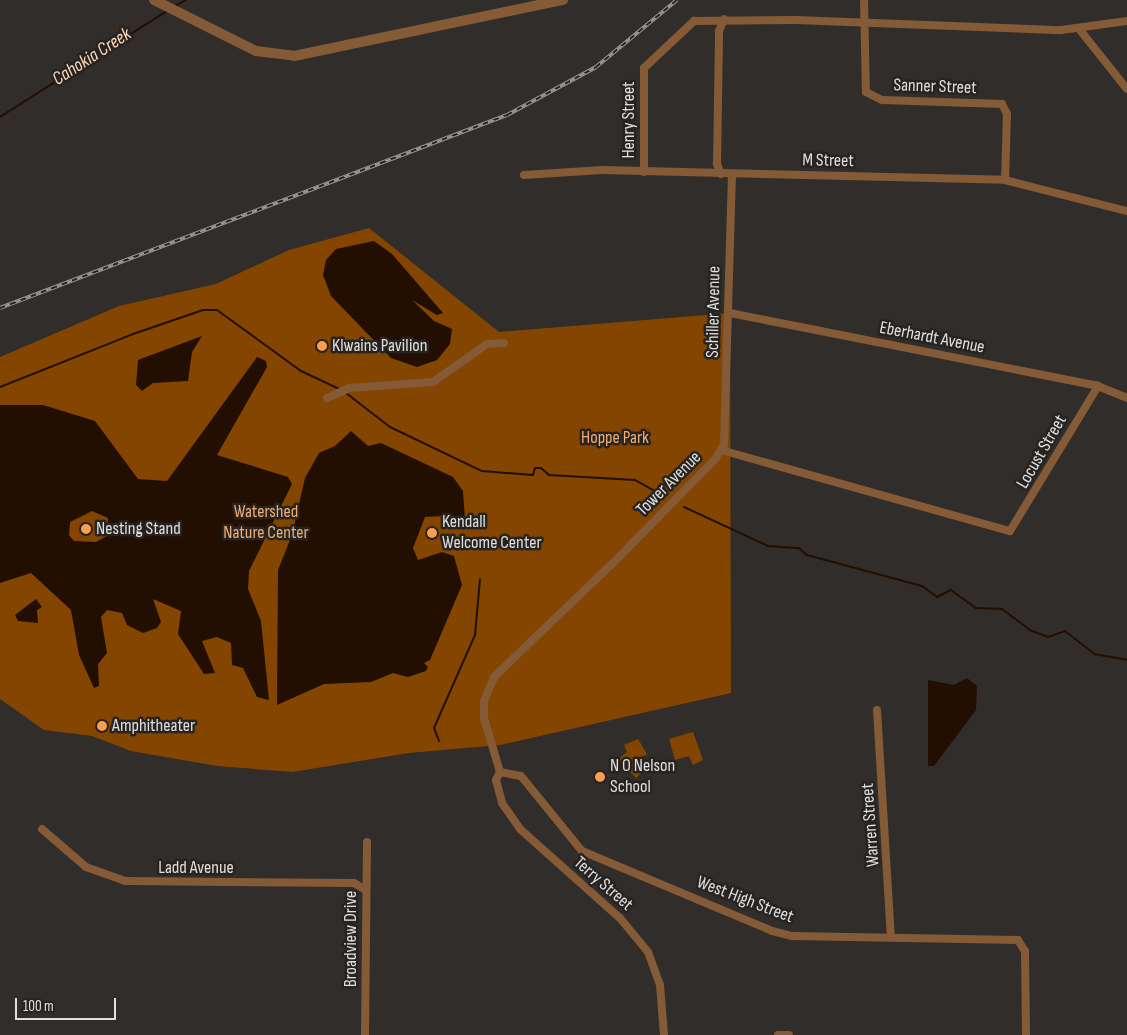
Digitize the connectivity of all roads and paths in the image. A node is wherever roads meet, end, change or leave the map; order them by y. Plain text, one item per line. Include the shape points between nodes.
1 (154, 0) edge
2 (563, 0) edge
3 (864, 0) edge
4 (724, 19) junction
5 (1127, 21) edge
6 (862, 22) junction
7 (1080, 30) junction
8 (1127, 89) edge
9 (644, 172) junction
10 (721, 174) junction
11 (732, 174) junction
12 (524, 175) dead end
13 (1005, 180) junction
14 (1127, 211) edge
15 (730, 313) junction
16 (504, 343) dead end
17 (1098, 386) junction
18 (328, 398) dead end
19 (1127, 398) edge
20 (721, 450) junction
21 (1010, 530) joint
22 (877, 710) dead end
23 (500, 772) junction
24 (42, 830) dead end
25 (367, 842) dead end
26 (364, 889) junction
27 (891, 938) junction
28 (365, 1035) edge
29 (664, 1035) edge
30 (778, 1035) edge
31 (789, 1035) edge
32 (1026, 1035) edge

1 - 2 street via 256,50 294,56
3 - 6 street
4 - 6 street
4 - 9 street, Henry Street via 686,25 644,68
4 - 10 street via 719,31 717,164
5 - 7 street
6 - 7 street
6 - 13 street, Sanner Street via 866,92 882,100 1005,106
7 - 8 street
9 - 10 street, M Street
9 - 12 street, M Street
10 - 11 street, M Street
11 - 13 street, M Street
11 - 15 street, Schiller Avenue
13 - 14 street, M Street
15 - 17 street, Eberhardt Avenue
15 - 20 street, Schiller Avenue via 726,435
16 - 18 street via 487,344 433,382 349,388
17 - 19 street, Eberhardt Avenue
17 - 21 street, Locust Street
20 - 21 street, Tower Avenue
20 - 23 street, Tower Avenue via 612,564 494,677 486,694 484,718
22 - 27 street, Warren Street
23 - 27 street, West High Street via 521,776 574,845 589,855 782,934
23 - 29 street, Terry Street via 496,780 502,803 520,830 620,918 642,943 660,985
24 - 26 street, Ladd Avenue via 86,867 125,881 354,883
25 - 26 street, Broadview Drive
26 - 28 street, Broadview Drive
27 - 32 street, West High Street via 1009,938 1022,944
30 - 31 street

